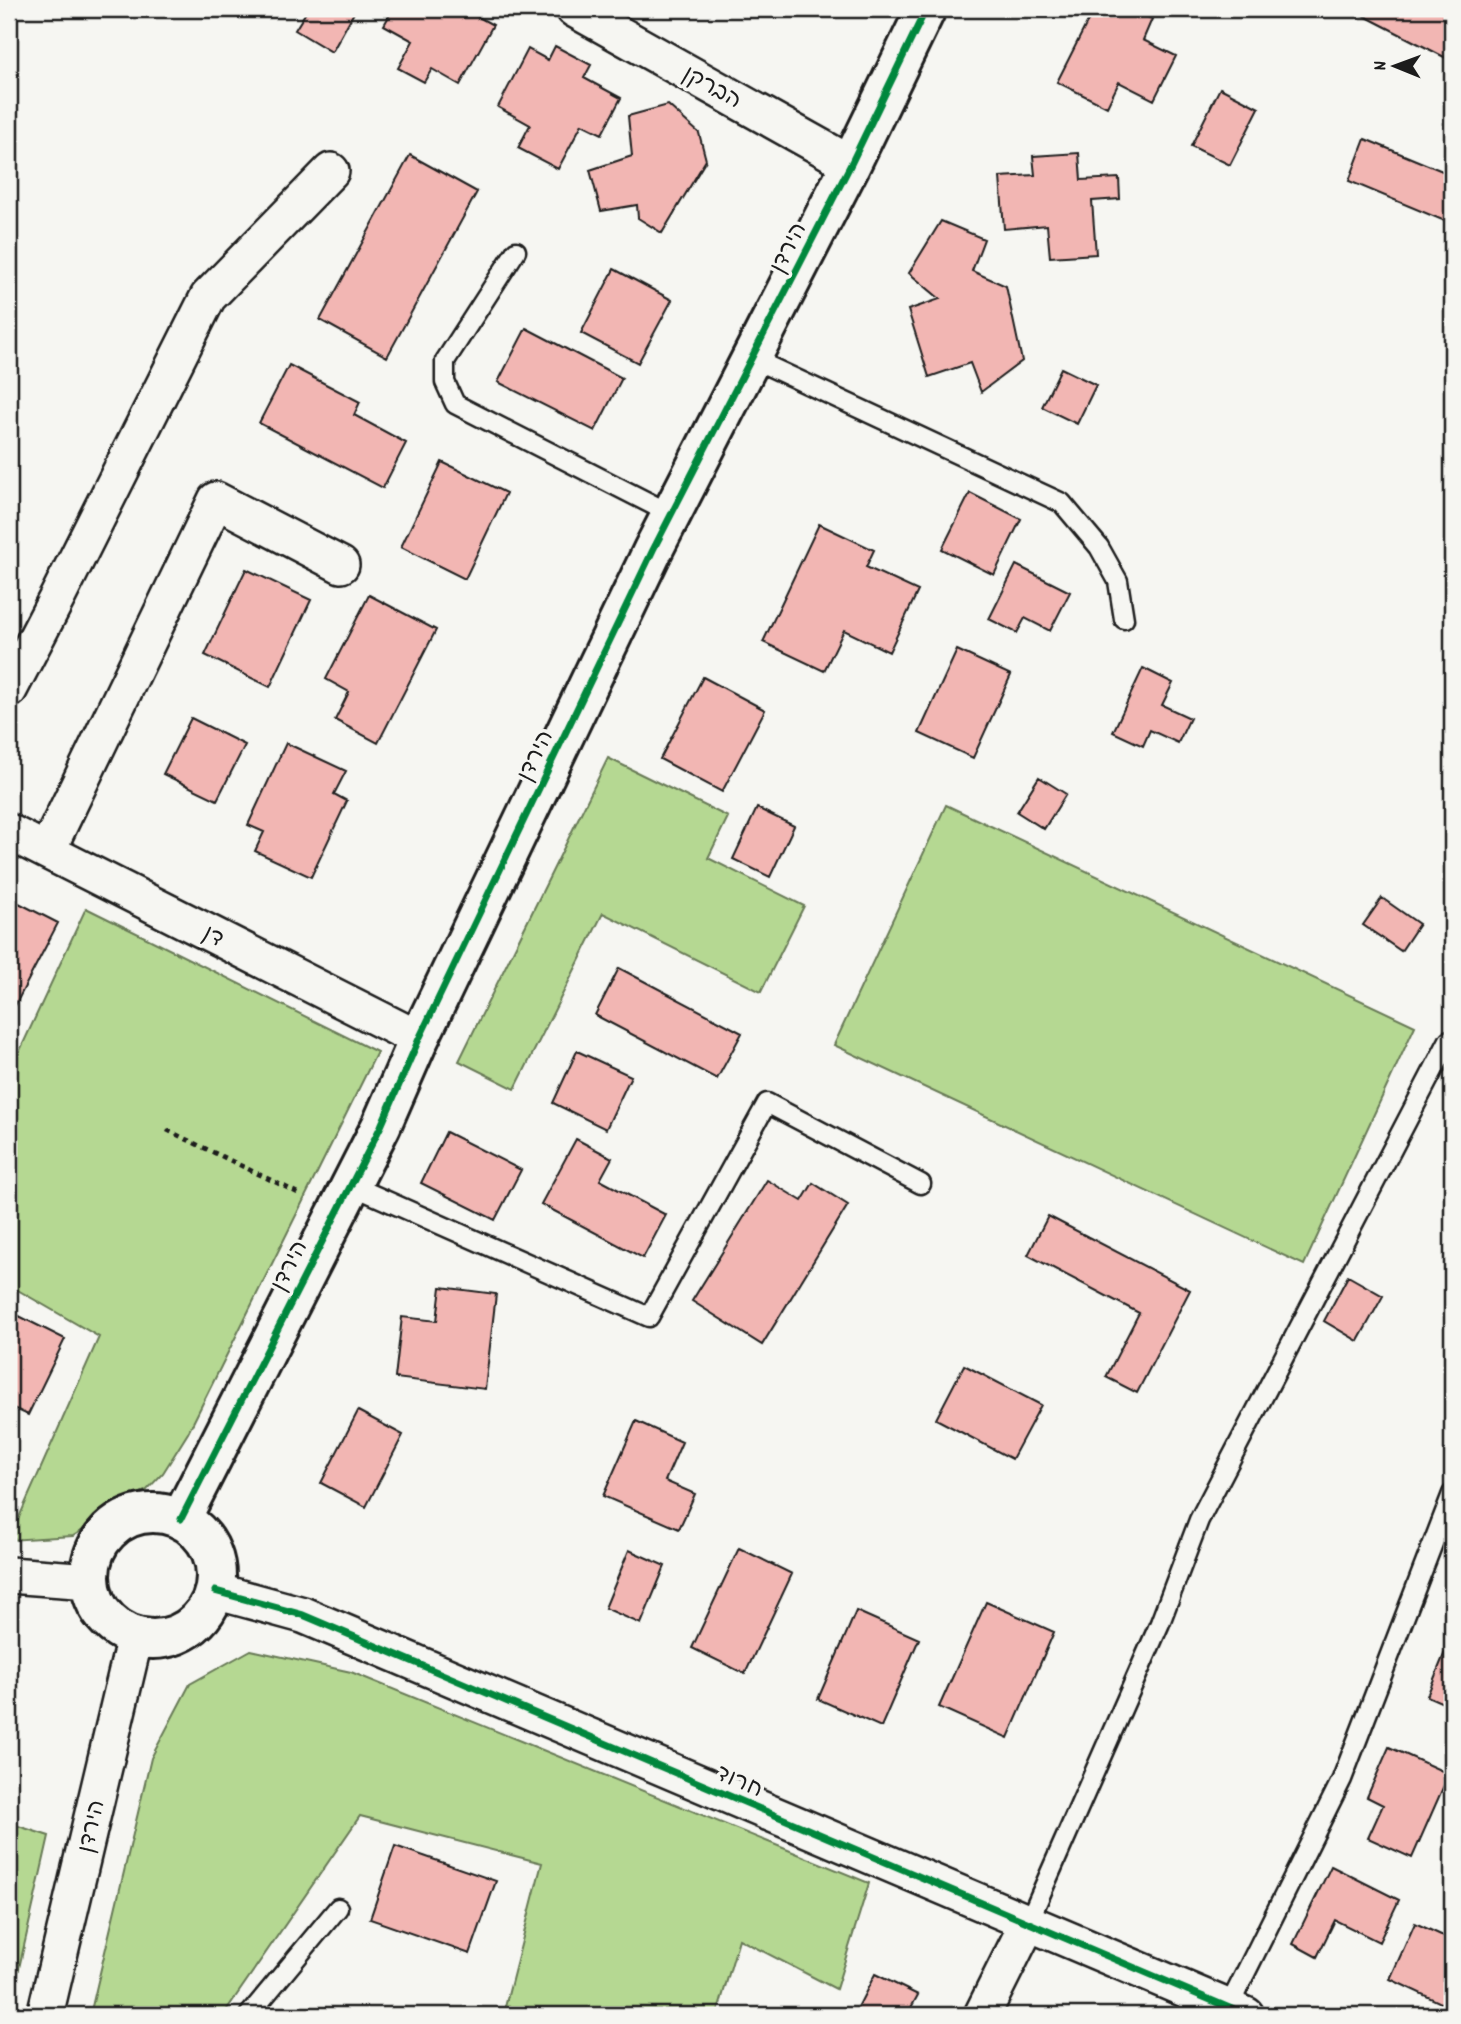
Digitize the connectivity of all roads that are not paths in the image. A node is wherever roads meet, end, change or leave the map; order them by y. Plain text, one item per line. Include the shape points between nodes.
1 (926, 9) edge
2 (584, 11) edge
3 (851, 163) junction
4 (331, 171) dead end
5 (516, 251) dead end
6 (751, 358) junction
7 (673, 514) junction
8 (341, 565) dead end
9 (1124, 619) dead end
10 (9, 690) edge
11 (9, 832) edge
12 (47, 851) junction
13 (419, 1039) junction
14 (1449, 1040) dead end
15 (921, 1184) dead end
16 (344, 1199) junction
17 (1452, 1494) edge
18 (181, 1519) junction
19 (9, 1575) edge
20 (90, 1581) junction
21 (215, 1591) junction
22 (135, 1637) junction
23 (338, 1908) dead end
24 (1028, 1923) junction
25 (1237, 2012) edge
26 (45, 2015) edge
27 (249, 2015) edge
28 (982, 2015) edge

1 - 3 street, הירדן
2 - 3 street, הברקן
3 - 6 street, הירדן
4 - 10 street via 208,297
5 - 7 lane via 445,361 445,382 455,404
6 - 7 street, הירדן
6 - 9 lane via 1062,503 1099,547 1118,581
7 - 13 street, הירדן
8 - 12 street via 216,500
11 - 12 street, דן
12 - 13 street, דן
13 - 16 street, הירדן
14 - 24 lane via 1199,1520 1160,1623
15 - 16 lane via 767,1103 649,1317
16 - 18 street, הירדן
17 - 25 lane via 1342,1779
18 - 20 street via 144,1513 111,1529 92,1561
18 - 21 street via 198,1531 210,1549
19 - 20 street
20 - 22 street via 104,1616
21 - 22 street via 200,1618 176,1636
21 - 24 street, חרוד via 303,1615
22 - 26 street, הירדן
23 - 27 lane
24 - 25 street, חרוד
24 - 28 street

